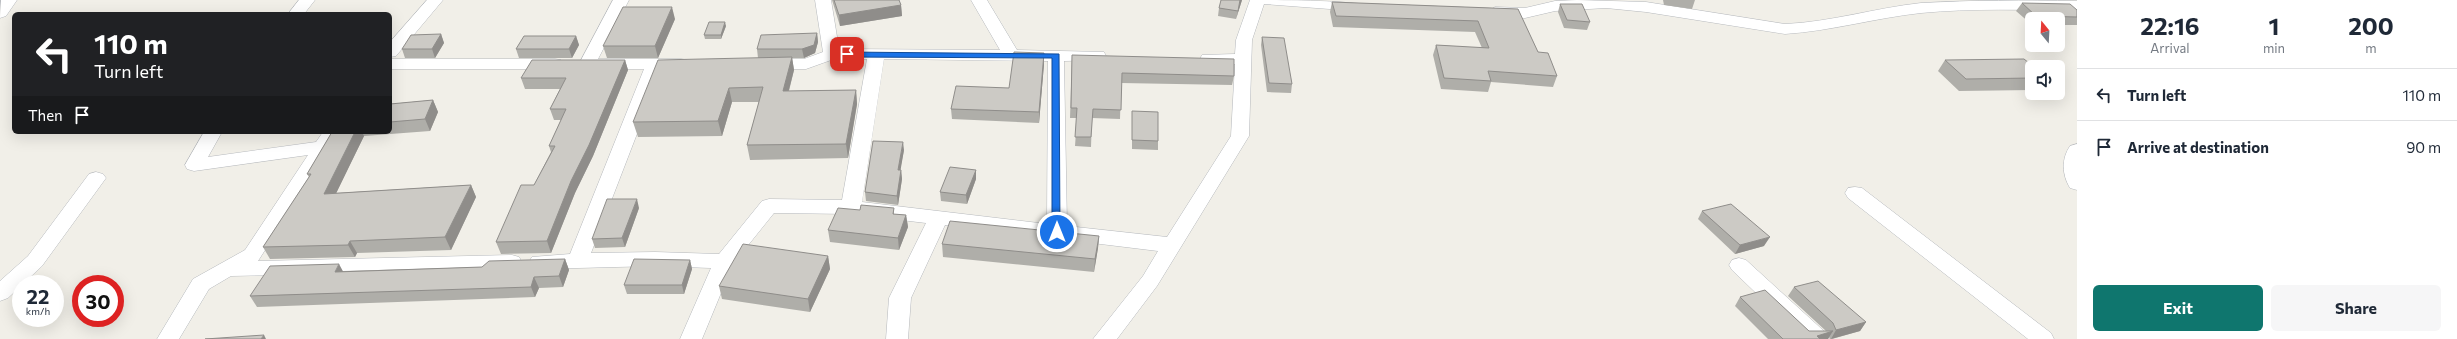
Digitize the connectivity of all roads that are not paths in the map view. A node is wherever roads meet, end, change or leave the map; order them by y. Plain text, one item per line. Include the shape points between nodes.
1 (9, 0) edge
2 (307, 0) edge
3 (435, 0) edge
4 (621, 0) edge
5 (822, 0) edge
6 (979, 0) edge
7 (1258, 0) edge
8 (1267, 0) edge
9 (1644, 3) edge
10 (2077, 6) edge
11 (1368, 7) edge
12 (298, 12) edge
13 (1477, 12) edge
14 (0, 13) edge
15 (392, 50) edge
16 (832, 54) junction
17 (876, 54) junction
18 (1011, 54) junction
19 (1056, 56) junction
20 (1110, 57) edge
21 (1188, 58) edge
22 (1243, 59) junction
23 (392, 64) edge
24 (587, 64) junction
25 (655, 64) junction
26 (695, 64) edge
27 (750, 64) edge
28 (212, 134) edge
29 (327, 139) edge
30 (2077, 150) edge
31 (96, 178) dead end
32 (2077, 184) edge
33 (1855, 193) dead end
34 (852, 207) junction
35 (939, 217) junction
36 (1057, 232) junction
37 (1172, 245) junction
38 (578, 261) junction
39 (724, 261) junction
40 (1739, 265) dead end
41 (228, 269) junction
42 (0, 293) edge
43 (168, 339) edge
44 (691, 339) edge
45 (897, 339) edge
46 (1104, 339) edge
47 (1818, 339) edge
48 (2042, 339) edge

1 - 14 street
2 - 12 street
3 - 15 street
4 - 24 street
5 - 16 street
6 - 18 street
7 - 22 street via 1244,40
8 - 11 street
9 - 10 street via 1791,29 1922,8
9 - 13 street via 1555,6 1525,13
16 - 17 street
16 - 27 street via 806,64
17 - 18 street
17 - 34 street
18 - 19 street
19 - 20 street
19 - 36 street
21 - 22 street
22 - 37 street via 1240,136
23 - 24 street
24 - 25 street
25 - 26 street
25 - 38 street
28 - 29 street via 194,165
29 - 41 street via 252,255
30 - 32 street via 2072,172
31 - 42 street via 35,261
33 - 48 street
34 - 35 street
34 - 39 street via 769,206
35 - 36 street
35 - 45 street via 900,298
36 - 37 street
37 - 46 street via 1150,281
38 - 39 street
38 - 41 street
39 - 44 street
40 - 47 street
41 - 43 street via 201,284

